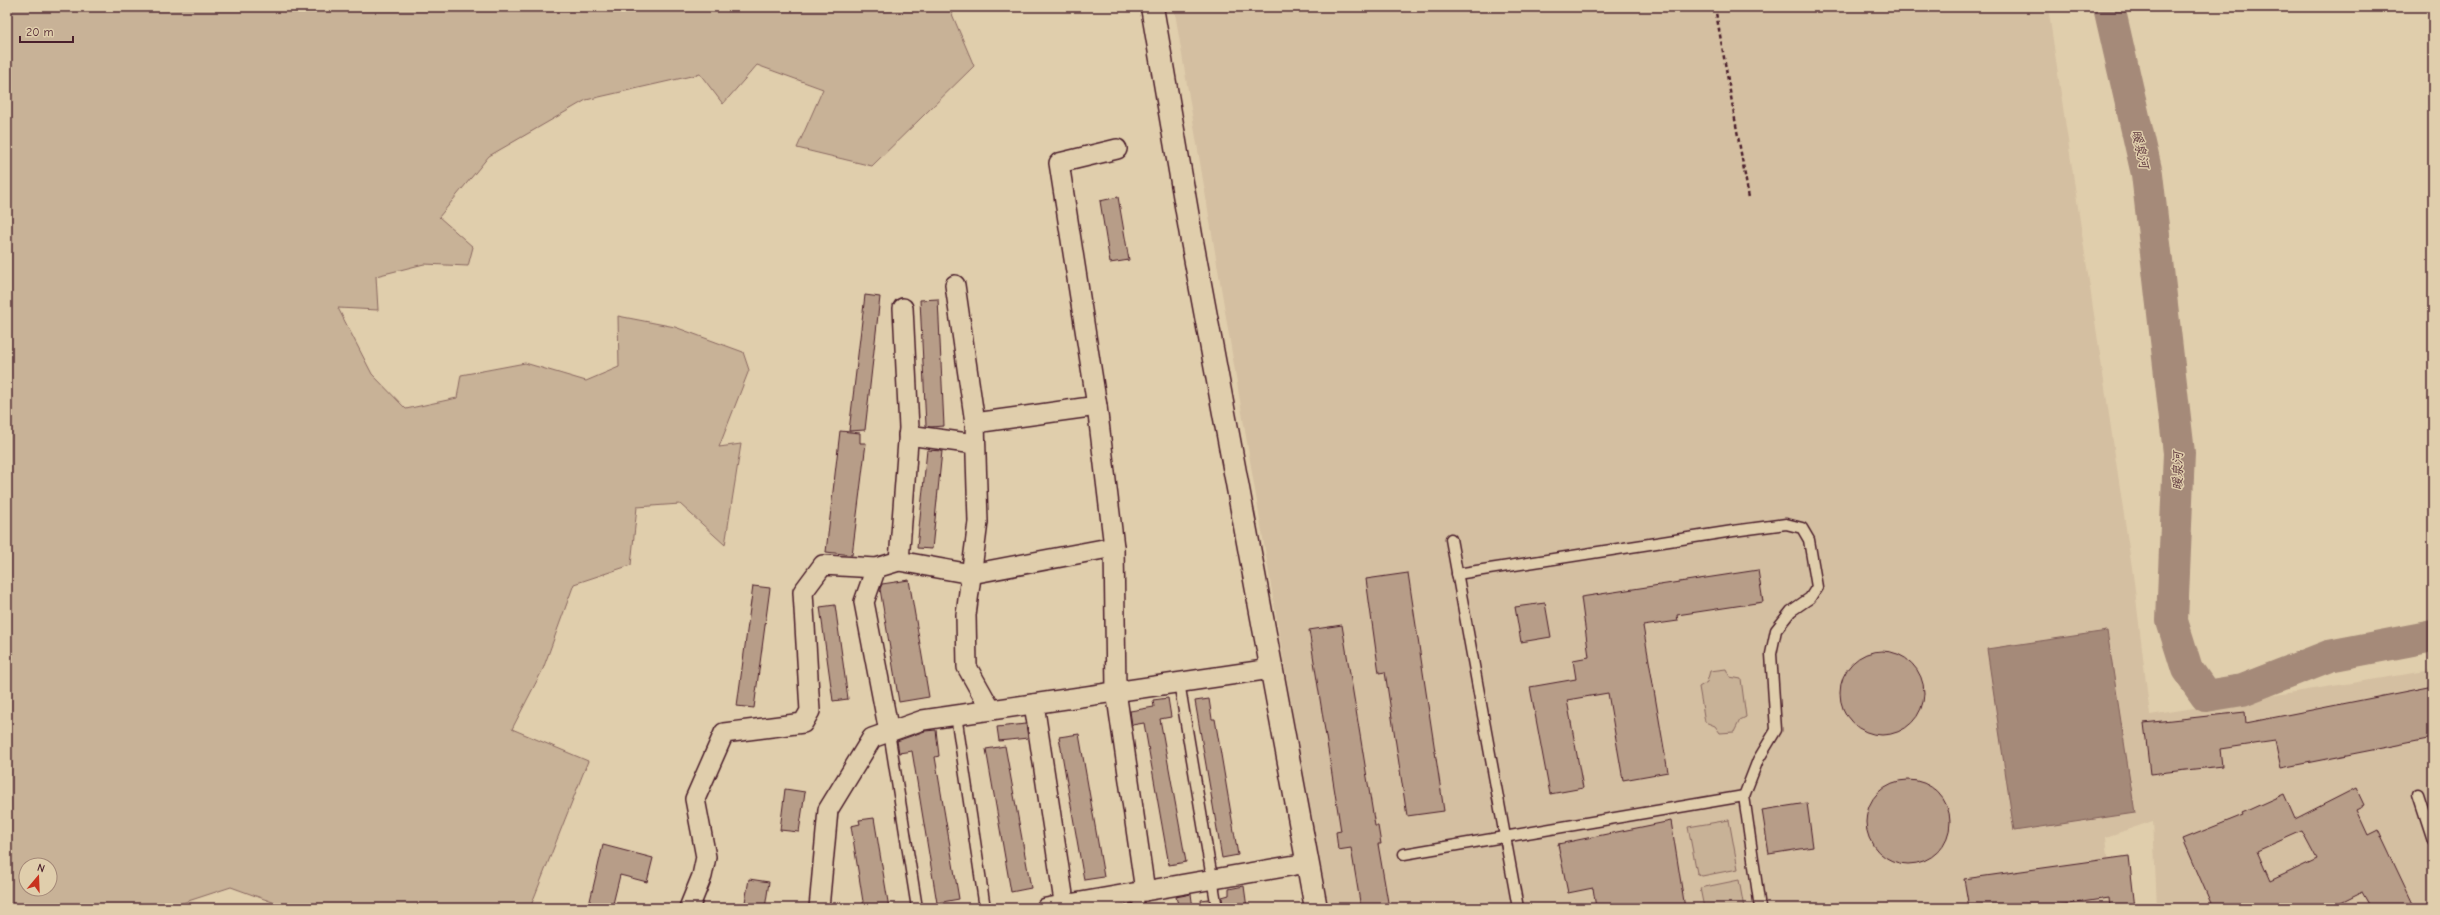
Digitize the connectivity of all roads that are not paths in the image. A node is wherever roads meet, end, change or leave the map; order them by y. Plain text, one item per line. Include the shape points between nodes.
1 (1152, 7) edge
2 (1117, 149) dead end
3 (955, 285) dead end
4 (903, 308) dead end
5 (1097, 406) junction
6 (975, 423) junction
7 (908, 435) junction
8 (976, 444) junction
9 (1451, 539) dead end
10 (1114, 547) junction
11 (900, 561) junction
12 (876, 568) junction
13 (971, 574) junction
14 (1457, 574) junction
15 (1271, 669) junction
16 (1179, 682) junction
17 (1116, 691) junction
18 (1034, 704) junction
19 (991, 710) junction
20 (956, 715) junction
21 (889, 732) junction
22 (2418, 794) dead end
23 (1744, 796) junction
24 (1504, 837) junction
25 (2433, 840) edge
26 (1404, 854) dead end
27 (1307, 863) junction
28 (1211, 879) junction
29 (1140, 897) edge
30 (1059, 907) edge
31 (689, 908) edge
32 (820, 908) edge
33 (917, 908) edge
34 (985, 908) edge
35 (1217, 908) edge
36 (1316, 908) edge
37 (1518, 908) edge
38 (1760, 908) edge

1 - 15 street via 1193,248
2 - 5 street via 1059,164
3 - 6 street
4 - 7 street
5 - 6 street
5 - 10 street
6 - 8 street
7 - 8 street
7 - 11 street
8 - 13 street via 978,522
9 - 14 lane
10 - 13 street
10 - 17 street
11 - 12 street
11 - 13 street
12 - 21 street via 864,602
12 - 31 street via 823,565 803,592 810,711 803,723 724,733 695,799 706,857 702,876
13 - 19 street via 966,615 967,667
14 - 23 lane via 1732,531 1786,524 1802,528 1809,540 1817,587 1810,598 1791,611 1776,630 1771,654 1776,730 1758,760
14 - 24 lane
15 - 16 street
15 - 27 street
16 - 17 street
16 - 28 lane
17 - 18 street
17 - 29 street
18 - 19 street
18 - 30 street
19 - 20 street
20 - 21 street via 923,720
20 - 34 lane
21 - 32 street via 872,738 828,810
21 - 33 lane
22 - 25 lane
23 - 24 lane
23 - 38 lane
24 - 26 lane
24 - 37 lane
27 - 28 street
27 - 36 street
28 - 29 street
28 - 35 lane
29 - 30 street

